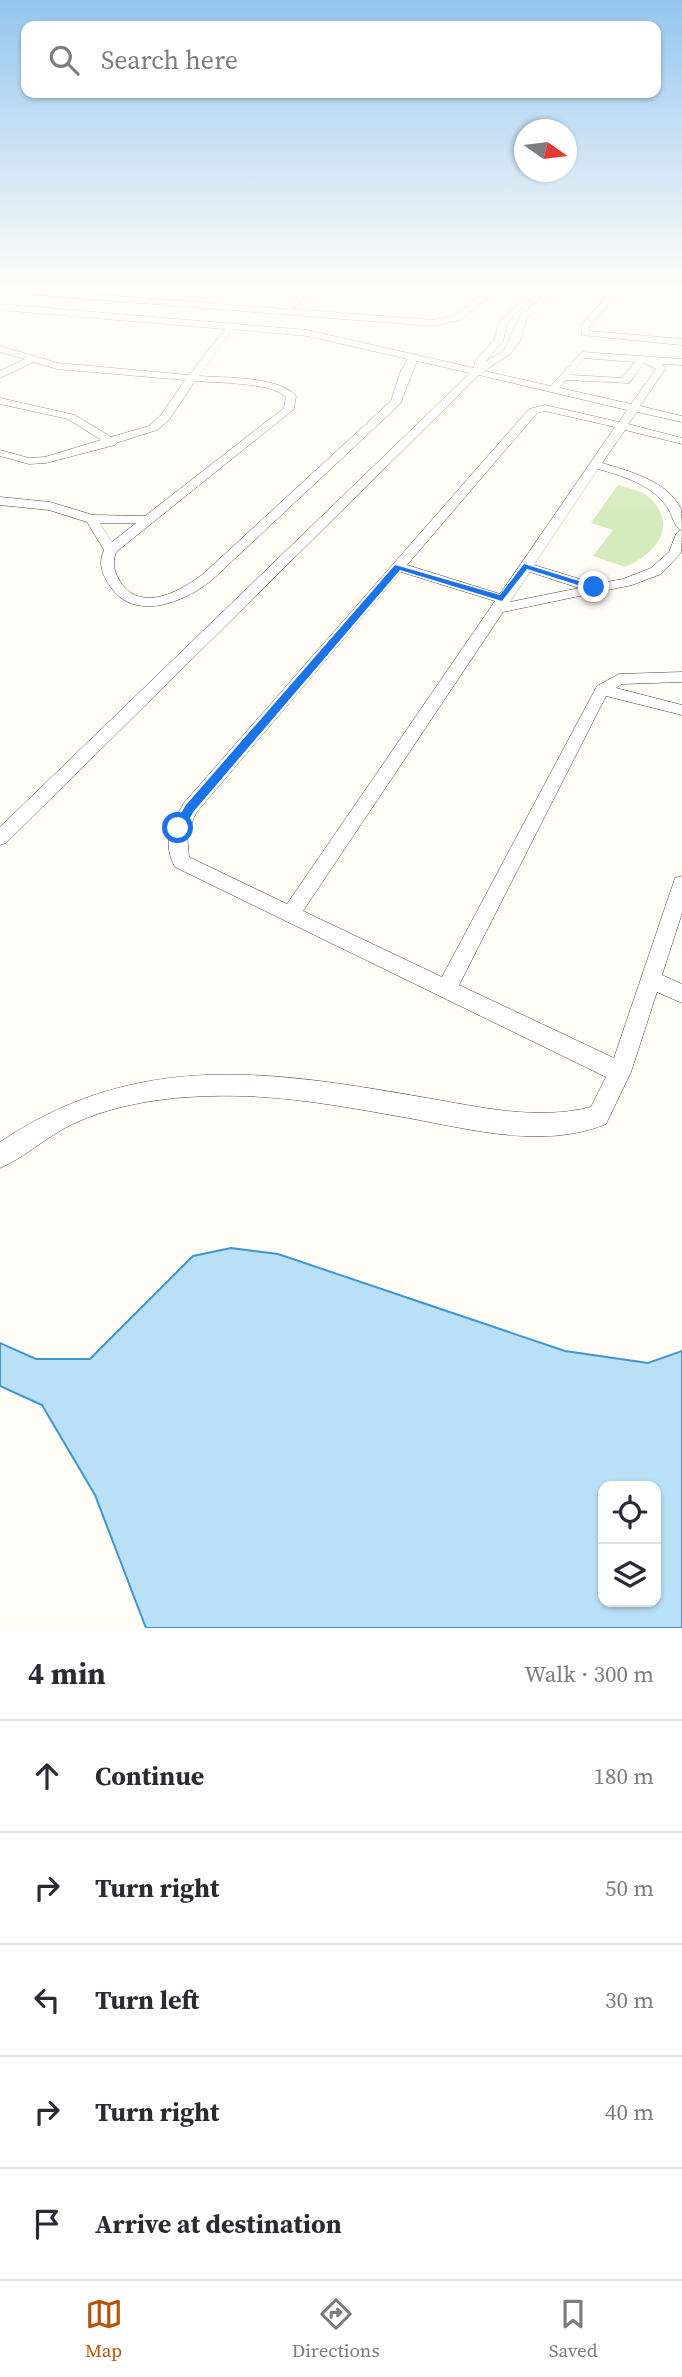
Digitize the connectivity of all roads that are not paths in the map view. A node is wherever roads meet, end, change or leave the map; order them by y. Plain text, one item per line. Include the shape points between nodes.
1 (25, 363) edge
2 (47, 363) edge
3 (197, 363) edge
4 (201, 363) edge
5 (411, 363) edge
6 (436, 363) edge
7 (479, 363) edge
8 (494, 363) edge
9 (575, 363) edge
10 (644, 363) edge
11 (653, 363) edge
12 (477, 372) junction
13 (0, 375) edge
14 (563, 377) junction
15 (188, 379) junction
16 (552, 391) junction
17 (0, 401) edge
18 (632, 409) junction
19 (682, 419) edge
20 (623, 424) junction
21 (682, 440) edge
22 (111, 443) junction
23 (0, 453) edge
24 (596, 464) junction
25 (0, 501) edge
26 (92, 519) junction
27 (148, 520) junction
28 (682, 527) edge
29 (682, 534) edge
30 (110, 550) junction
31 (524, 566) junction
32 (398, 567) junction
33 (594, 587) junction
34 (499, 604) junction
35 (682, 677) edge
36 (602, 690) junction
37 (682, 710) edge
38 (0, 838) edge
39 (682, 884) edge
40 (290, 915) junction
41 (652, 980) junction
42 (447, 988) junction
43 (682, 994) edge
44 (620, 1072) junction
45 (0, 1156) edge

1 - 13 street
2 - 15 street
3 - 15 street
4 - 15 street
5 - 30 street via 396,402 178,597 146,601 121,593 107,572
6 - 12 street
7 - 12 street
8 - 12 street
9 - 14 street
10 - 14 street via 625,381
11 - 18 street via 662,368
12 - 16 street
12 - 38 street
14 - 16 street
15 - 22 street via 167,418
15 - 27 street via 270,385 285,390 292,403
16 - 18 street
17 - 22 street via 74,416
18 - 19 street
18 - 20 street
20 - 21 street
20 - 24 street
20 - 32 street via 545,408 533,411
22 - 23 street via 46,460 29,461
24 - 28 street via 645,482 664,495 679,514
24 - 31 street
25 - 26 street via 50,506
26 - 27 street
26 - 30 street
27 - 30 street
29 - 33 street via 675,553 656,571
31 - 33 street
31 - 34 street
32 - 34 street
32 - 40 street via 190,808 178,828 175,844 181,862
33 - 34 street
34 - 40 street
35 - 36 street via 619,679
36 - 37 street
36 - 42 street
39 - 41 street
40 - 42 street
41 - 43 street
41 - 44 street
42 - 44 street
44 - 45 street via 598,1116 574,1124 517,1124 274,1088 205,1083 161,1087 76,1111

